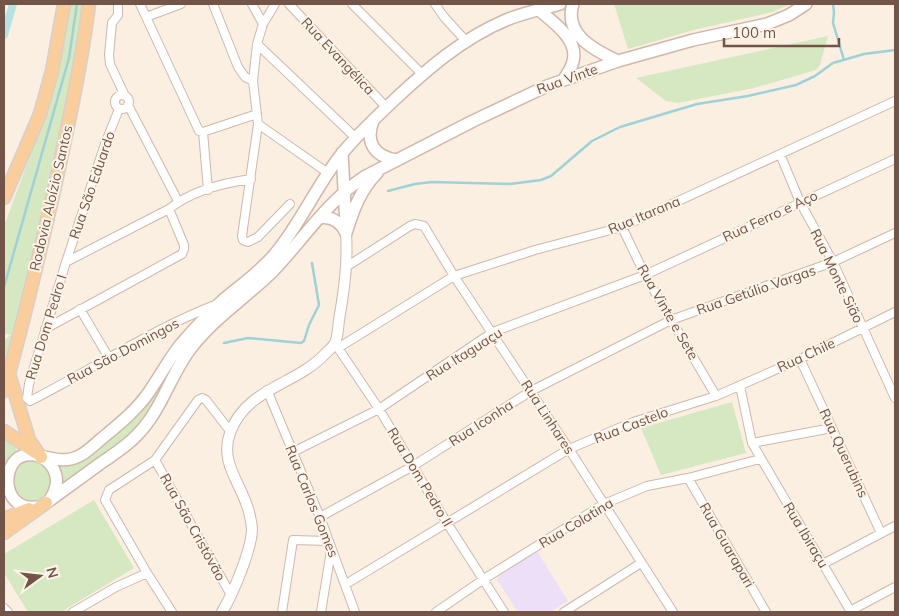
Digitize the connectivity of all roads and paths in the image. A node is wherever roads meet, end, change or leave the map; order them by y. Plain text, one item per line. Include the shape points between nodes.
1 (64, 4) edge
2 (89, 4) edge
3 (118, 4) edge
4 (140, 4) edge
5 (181, 4) edge
6 (213, 4) edge
7 (252, 4) edge
8 (275, 4) edge
9 (290, 4) edge
10 (352, 4) edge
11 (435, 4) edge
12 (560, 4) edge
13 (573, 4) edge
14 (806, 4) edge
15 (536, 7) edge
16 (146, 16) junction
17 (263, 24) junction
18 (466, 41) junction
19 (257, 44) junction
20 (618, 61) junction
21 (422, 74) junction
22 (564, 79) junction
23 (253, 81) junction
24 (125, 96) junction
25 (895, 101) edge
26 (128, 105) junction
27 (386, 108) junction
28 (119, 109) junction
29 (257, 114) junction
30 (374, 119) junction
31 (258, 124) junction
32 (203, 132) junction
33 (356, 138) junction
34 (342, 153) junction
35 (780, 154) junction
36 (895, 159) edge
37 (391, 162) junction
38 (328, 173) junction
39 (251, 179) junction
40 (208, 190) junction
41 (344, 193) junction
42 (4, 198) edge
43 (178, 201) junction
44 (800, 202) junction
45 (290, 204) dead end
46 (169, 209) junction
47 (319, 218) junction
48 (622, 227) junction
49 (346, 233) junction
50 (895, 233) edge
51 (66, 262) junction
52 (833, 262) junction
53 (346, 267) junction
54 (454, 276) junction
55 (645, 276) junction
56 (220, 304) junction
57 (80, 309) junction
58 (895, 312) edge
59 (671, 320) junction
60 (864, 328) junction
61 (45, 329) junction
62 (493, 332) junction
63 (336, 345) junction
64 (109, 358) junction
65 (800, 359) junction
66 (9, 374) junction
67 (740, 386) junction
68 (893, 389) edge
69 (267, 390) junction
70 (4, 391) edge
71 (531, 391) junction
72 (716, 396) junction
73 (895, 398) edge
74 (28, 400) joint
75 (379, 409) junction
76 (832, 428) junction
77 (4, 431) edge
78 (230, 431) junction
79 (752, 443) junction
80 (570, 449) junction
81 (293, 452) junction
82 (41, 457) junction
83 (760, 459) junction
84 (155, 460) junction
85 (413, 466) junction
86 (688, 478) junction
87 (604, 504) junction
88 (42, 505) junction
89 (320, 517) junction
90 (4, 519) edge
91 (447, 523) junction
92 (895, 526) edge
93 (4, 533) edge
94 (881, 533) junction
95 (328, 541) junction
96 (331, 549) junction
97 (641, 563) junction
98 (824, 564) junction
99 (147, 573) junction
100 (484, 580) junction
101 (346, 584) junction
102 (895, 587) edge
103 (231, 595) junction
104 (4, 608) edge
105 (8, 612) edge
106 (73, 612) edge
107 (172, 612) edge
108 (222, 612) edge
109 (282, 612) edge
110 (321, 612) edge
111 (355, 612) edge
112 (436, 612) edge
113 (504, 612) edge
114 (564, 612) edge
115 (674, 612) edge
116 (766, 612) edge
117 (850, 612) edge

1 - 42 main road via 52,71 40,114
2 - 66 main road, Rodovia Aloízio Santos via 64,141
3 - 24 street via 118,15 112,23 109,55
4 - 16 street
5 - 16 street
6 - 23 street via 238,67 245,77
7 - 17 street
8 - 17 street
9 - 27 street, Rua Evangélica
10 - 21 street
11 - 18 street
12 - 15 main road
13 - 20 main road via 573,25 581,38 592,49
14 - 20 main road, Rua Vinte via 767,24
15 - 18 main road
15 - 22 main road via 560,28 572,46 574,60
16 - 32 street via 196,128
17 - 19 street
18 - 21 main road
19 - 23 street
19 - 33 street
20 - 22 main road, Rua Vinte
21 - 27 main road
22 - 37 main road, Rua Vinte
23 - 29 street
24 - 26 street
24 - 28 street via 116,100
25 - 35 street, Rua Itarana
26 - 28 street
26 - 43 street
27 - 30 main road
28 - 51 street, Rua São Eduardo
29 - 31 street
29 - 32 street
30 - 33 main road
30 - 37 main road via 369,130 371,142 377,152
31 - 38 street
31 - 39 street
32 - 40 street
33 - 34 main road
34 - 38 main road
34 - 41 main road
35 - 44 street, Rua Monte Sião
35 - 48 street, Rua Itarana
36 - 44 street, Rua Ferro e Aço
37 - 41 main road, Rua Vinte
37 - 49 main road via 372,178 362,192
38 - 56 main road via 274,256
39 - 40 street, Rua Dom Pedro I
39 - 45 street via 242,236 245,242 258,237
40 - 43 street, Rua Dom Pedro I
41 - 47 main road, Rua Vinte
41 - 49 main road
43 - 46 street, Rua Dom Pedro I
44 - 52 street, Rua Monte Sião
44 - 55 street, Rua Ferro e Aço
46 - 51 street, Rua Dom Pedro I
46 - 57 street via 184,245 182,254
47 - 49 main road via 328,217 336,221
47 - 88 main road, Rua Vinte via 273,271 198,339 175,373 157,410 137,436
48 - 54 street, Rua Itarana via 534,250
48 - 55 street, Rua Vinte e Sete
49 - 53 street
50 - 52 street, Rua Getúlio Vargas
51 - 61 street, Rua Dom Pedro I
52 - 59 street, Rua Getúlio Vargas
52 - 60 street, Rua Monte Sião
53 - 54 street, Rua Linhares via 410,226 420,224
53 - 63 street
54 - 62 street, Rua Linhares
54 - 63 street, Rua Itarana
55 - 59 street, Rua Vinte e Sete
55 - 62 street, Rua Itaguaçu
56 - 64 street, Rua São Domingos
56 - 82 main road via 176,350 148,394 123,421 79,456 61,460
57 - 61 street
57 - 64 street
58 - 60 street, Rua Chile
59 - 71 street, Rua Iconha
59 - 72 street, Rua Vinte e Sete
60 - 65 street, Rua Chile
60 - 68 street, Rua Monte Sião
61 - 74 street, Rua Dom Pedro I via 28,384
62 - 71 street, Rua Linhares
62 - 75 street, Rua Itaguaçu
63 - 69 street via 318,361
63 - 75 street, Rua Dom Pedro II
64 - 74 street, Rua São Domingos
65 - 67 street, Rua Chile
65 - 76 street, Rua Querubins
66 - 70 main road, Rodovia Aloízio Santos
66 - 82 main road via 29,440
67 - 72 street, Rua Chile
67 - 79 street
68 - 73 street, Rua Monte Sião
69 - 78 street via 244,408
69 - 81 street, Rua Carlos Gomes
71 - 80 street, Rua Linhares
71 - 85 street, Rua Iconha
72 - 80 street, Rua Castelo via 634,422
75 - 81 street, Rua Itaguaçu
75 - 85 street, Rua Dom Pedro II
76 - 79 street
76 - 94 street, Rua Querubins
77 - 82 main road
78 - 84 street via 202,398
78 - 103 street via 228,459 248,509 252,531
79 - 83 street
80 - 87 street, Rua Linhares
80 - 91 street, Rua Castelo
81 - 89 street, Rua Carlos Gomes
82 - 88 main road via 54,468 57,480 55,491
82 - 88 main road via 24,455 13,461 6,470 4,482 15,502 26,506
83 - 86 street, Rua Colatina
83 - 98 street, Rua Ibiraçu
84 - 99 street via 109,490 105,500
84 - 103 street, Rua São Cristóvão
85 - 89 street, Rua Iconha
85 - 91 street, Rua Dom Pedro II
86 - 87 street, Rua Colatina via 647,486
86 - 116 street, Rua Guarapari
87 - 97 street, Rua Linhares
87 - 100 street, Rua Colatina
88 - 90 main road
88 - 93 main road
89 - 95 street, Rua Carlos Gomes
91 - 100 street, Rua Dom Pedro II
91 - 101 street, Rua Castelo
92 - 94 street
94 - 98 street
95 - 96 street, Rua Carlos Gomes
95 - 109 street via 293,540
96 - 101 street, Rua Carlos Gomes
96 - 110 street
97 - 114 street
97 - 115 street, Rua Linhares
98 - 117 street, Rua Ibiraçu
99 - 106 street
99 - 107 street
100 - 112 street, Rua Colatina
100 - 113 street, Rua Dom Pedro II
101 - 111 street, Rua Carlos Gomes
102 - 117 street
103 - 108 street
104 - 105 street

